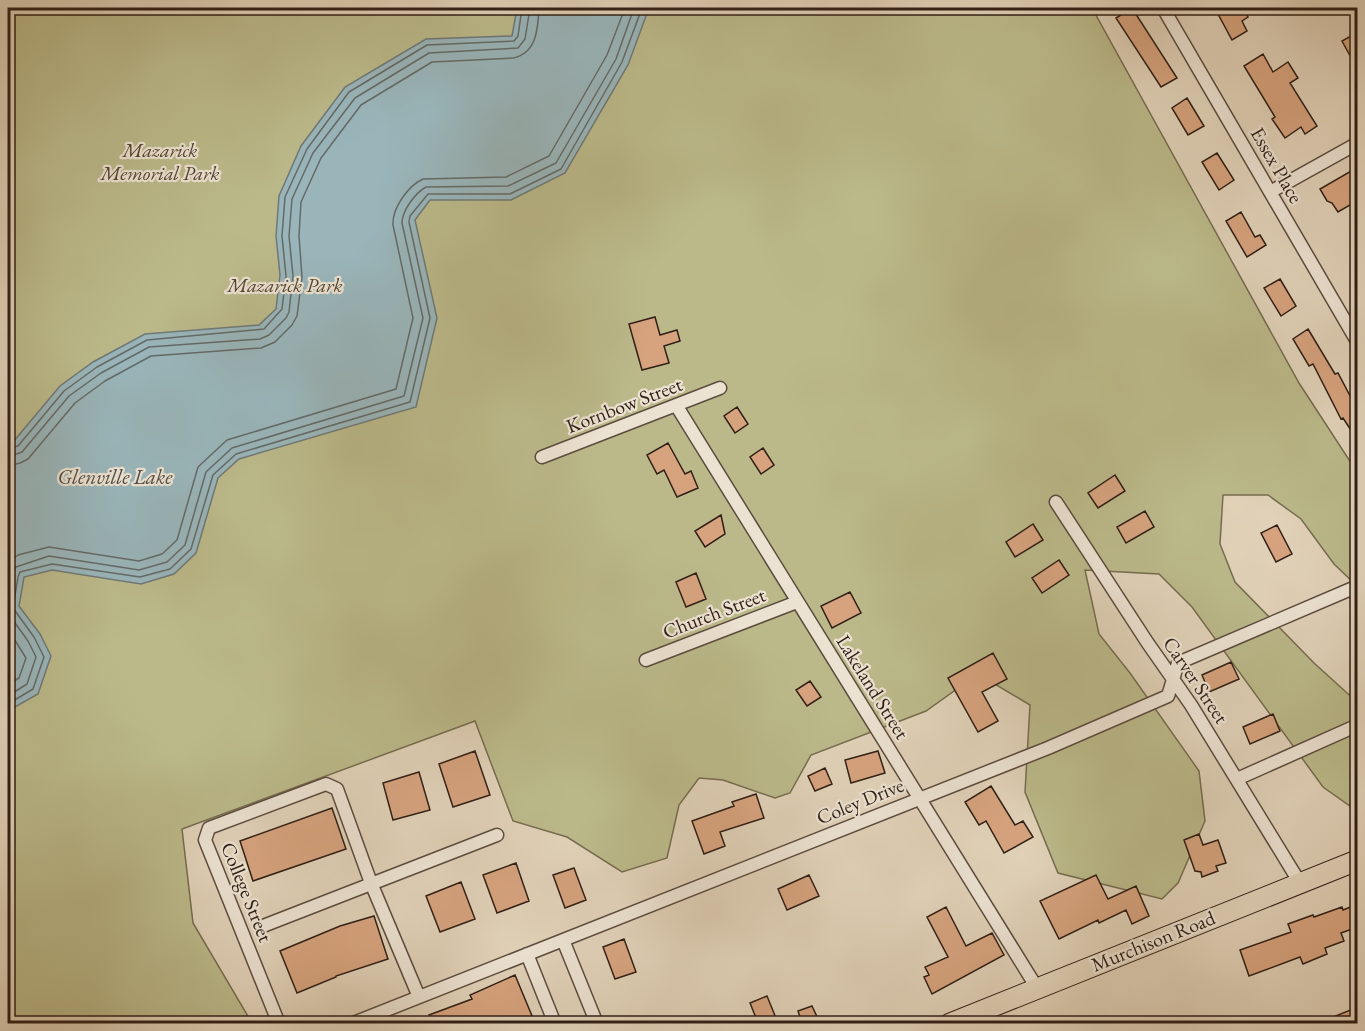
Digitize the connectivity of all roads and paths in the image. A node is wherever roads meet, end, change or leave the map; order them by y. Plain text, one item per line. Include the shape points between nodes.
1 (1163, 8) edge
2 (1358, 143) edge
3 (1270, 192) junction
4 (1358, 343) edge
5 (720, 388) dead end
6 (676, 405) junction
7 (542, 457) dead end
8 (1056, 502) dead end
9 (1358, 586) edge
10 (797, 602) junction
11 (646, 660) dead end
12 (1172, 679) junction
13 (1358, 725) edge
14 (1237, 779) junction
15 (919, 799) junction
16 (497, 835) dead end
17 (1358, 860) edge
18 (371, 883) junction
19 (1300, 883) junction
20 (263, 926) dead end
21 (563, 940) junction
22 (527, 954) junction
23 (1037, 988) junction
24 (419, 997) junction
25 (279, 1023) edge
26 (351, 1023) edge
27 (555, 1023) edge
28 (597, 1023) edge
29 (949, 1023) edge

1 - 3 street, Essex Place
2 - 3 street
3 - 4 street, Essex Place
5 - 6 street, Kornbow Street
6 - 7 street, Kornbow Street
6 - 10 street, Lakeland Street
8 - 12 street, Carver Street
9 - 12 street, Coley Drive via 1178,663
10 - 11 street, Church Street
10 - 15 street, Lakeland Street
12 - 14 street, Carver Street
12 - 15 street, Coley Drive via 1168,696
13 - 14 street
14 - 19 street, Carver Street
15 - 21 street, Coley Drive
15 - 23 street, Lakeland Street
16 - 18 street
17 - 19 main road, Murchison Road
18 - 20 street
18 - 24 street
18 - 25 street, College Street via 338,789 326,784 209,828 205,840
19 - 23 main road, Murchison Road
21 - 22 street, Coley Drive
21 - 28 street
22 - 24 street, Coley Drive
22 - 27 street
23 - 29 main road, Murchison Road
24 - 26 street, Coley Drive

